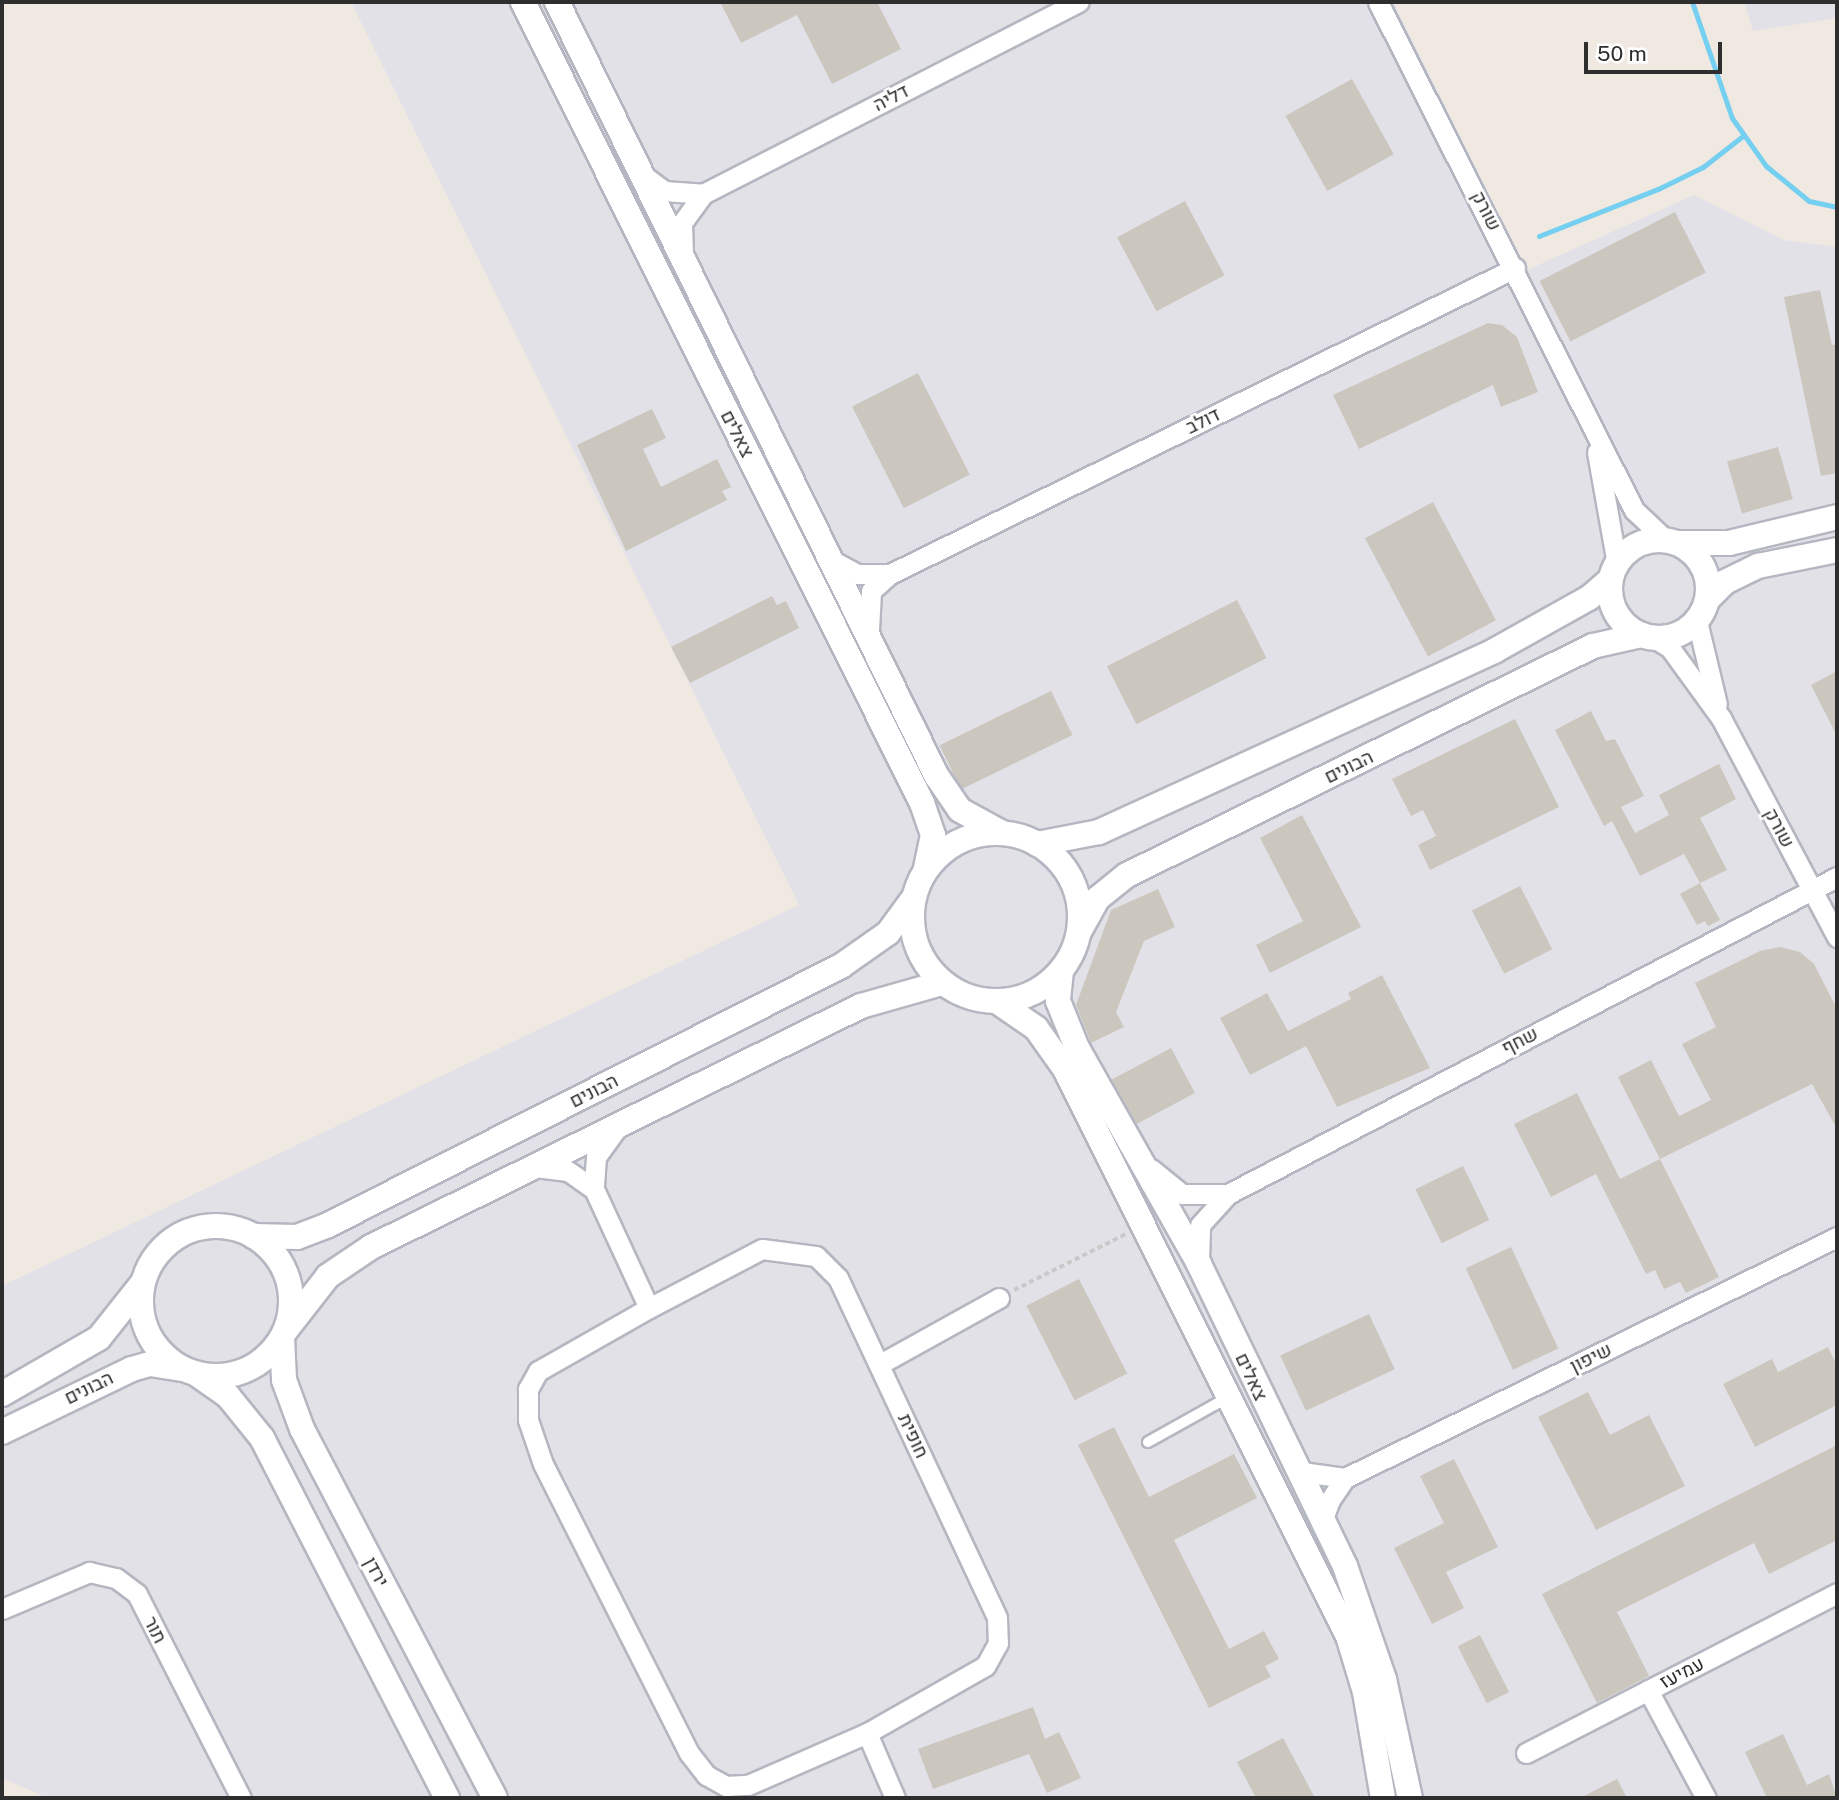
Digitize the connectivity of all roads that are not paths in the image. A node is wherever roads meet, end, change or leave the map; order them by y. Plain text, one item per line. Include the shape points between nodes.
1 (523, 2) edge
2 (557, 2) edge
3 (1079, 2) edge
4 (1378, 2) edge
5 (640, 173) junction
6 (703, 194) junction
7 (685, 262) junction
8 (1515, 268) junction
9 (1591, 423) junction
10 (1837, 517) edge
11 (1672, 542) junction
12 (1837, 550) edge
13 (831, 560) junction
14 (1614, 572) junction
15 (890, 574) junction
16 (1702, 610) junction
17 (1648, 637) junction
18 (871, 641) junction
19 (1721, 718) junction
20 (1002, 833) junction
21 (1037, 844) junction
22 (926, 869) junction
23 (1837, 877) edge
24 (1812, 889) junction
25 (913, 899) junction
26 (1079, 932) junction
27 (1837, 937) edge
28 (1061, 971) junction
29 (942, 983) junction
30 (998, 1002) junction
31 (621, 1123) junction
32 (534, 1167) junction
33 (1149, 1168) junction
34 (594, 1189) junction
35 (1228, 1194) junction
36 (253, 1236) junction
37 (1837, 1237) edge
38 (1199, 1264) junction
39 (142, 1285) junction
40 (999, 1297) road end
41 (649, 1308) junction
42 (284, 1334) junction
43 (880, 1364) junction
44 (190, 1372) junction
45 (2, 1394) edge
46 (1229, 1398) junction
47 (2, 1432) edge
48 (1148, 1442) dead end
49 (1287, 1455) junction
50 (1345, 1478) junction
51 (1345, 1566) junction
52 (1837, 1593) edge
53 (2, 1609) edge
54 (1648, 1690) junction
55 (867, 1733) junction
56 (1526, 1753) dead end
57 (241, 1798) edge
58 (447, 1798) edge
59 (495, 1798) edge
60 (895, 1798) edge
61 (1383, 1798) edge
62 (1410, 1798) edge
63 (1706, 1798) edge

1 - 22 street, צאלים via 922,803 933,835
2 - 5 street, צאלים
3 - 6 street, דליה
4 - 8 street, שורק
5 - 6 street via 664,191
5 - 7 street, צאלים
6 - 7 street, דליה via 682,223
7 - 13 street, צאלים
8 - 9 street, שורק
8 - 15 street, דולב
9 - 11 street, שורק via 1634,510
9 - 14 street, שורק
10 - 11 street via 1730,543
11 - 14 street via 1638,545
11 - 16 street via 1701,563
12 - 16 street via 1758,566 1725,582
13 - 15 street, דולב via 845,571
13 - 18 street, צאלים
14 - 17 street via 1619,618
14 - 21 street via 1589,598 1494,651 1099,832
15 - 18 street, דולב via 878,582 867,607
16 - 17 street via 1674,636
16 - 19 street, שורק
17 - 19 street, שורק via 1670,648
17 - 26 street, הבונים via 1593,646 1127,875 1097,900
18 - 20 street, צאלים via 948,795 973,820
19 - 24 street, שורק
20 - 21 street
20 - 22 street via 959,841
21 - 26 street via 1060,864 1076,890
22 - 25 street
23 - 24 street, שחף
24 - 27 street, שורק
24 - 35 street, שחף
25 - 29 street via 915,945
25 - 36 street, הבונים via 888,933 841,966 328,1225 298,1237
26 - 28 street
28 - 30 street via 1022,998
28 - 33 street, צאלים via 1058,1001 1068,1029
29 - 30 street via 959,994
29 - 31 street via 861,1006
30 - 46 street, צאלים via 1037,1028 1065,1069
31 - 32 street
31 - 34 street via 596,1157
32 - 34 street via 568,1171
32 - 42 street via 371,1247 328,1276
33 - 35 street, שחף via 1182,1194
33 - 38 street, צאלים
34 - 41 street
35 - 38 street, שחף via 1200,1225 1195,1241
36 - 39 street via 218,1226 184,1232 153,1258
36 - 42 street via 285,1271 292,1304
37 - 50 street, שיפון
38 - 49 street, צאלים
39 - 44 street via 146,1330 155,1346
39 - 45 street, הבונים via 99,1338
40 - 43 street
41 - 43 street, חופית via 761,1250 793,1249 816,1256 838,1278
41 - 55 street, חופית via 538,1371 528,1389 528,1420 543,1464 689,1753 706,1775 726,1786 748,1785
42 - 44 street via 248,1370
42 - 59 street, ירדן via 284,1380 302,1429
43 - 55 street, חופית via 997,1618 998,1643 985,1666 964,1682
44 - 47 street, הבונים via 150,1364 132,1369
44 - 58 street, ירדן via 228,1396 262,1438
46 - 48 lane
46 - 61 street, צאלים via 1348,1636 1365,1692
49 - 50 street via 1302,1472
49 - 51 street, צאלים
50 - 51 street via 1322,1521
51 - 62 street, צאלים via 1384,1679
52 - 54 street, עמיעז
53 - 57 street, תור via 89,1572 116,1578 137,1594
54 - 56 street, עמיעז
54 - 63 street
55 - 60 street

